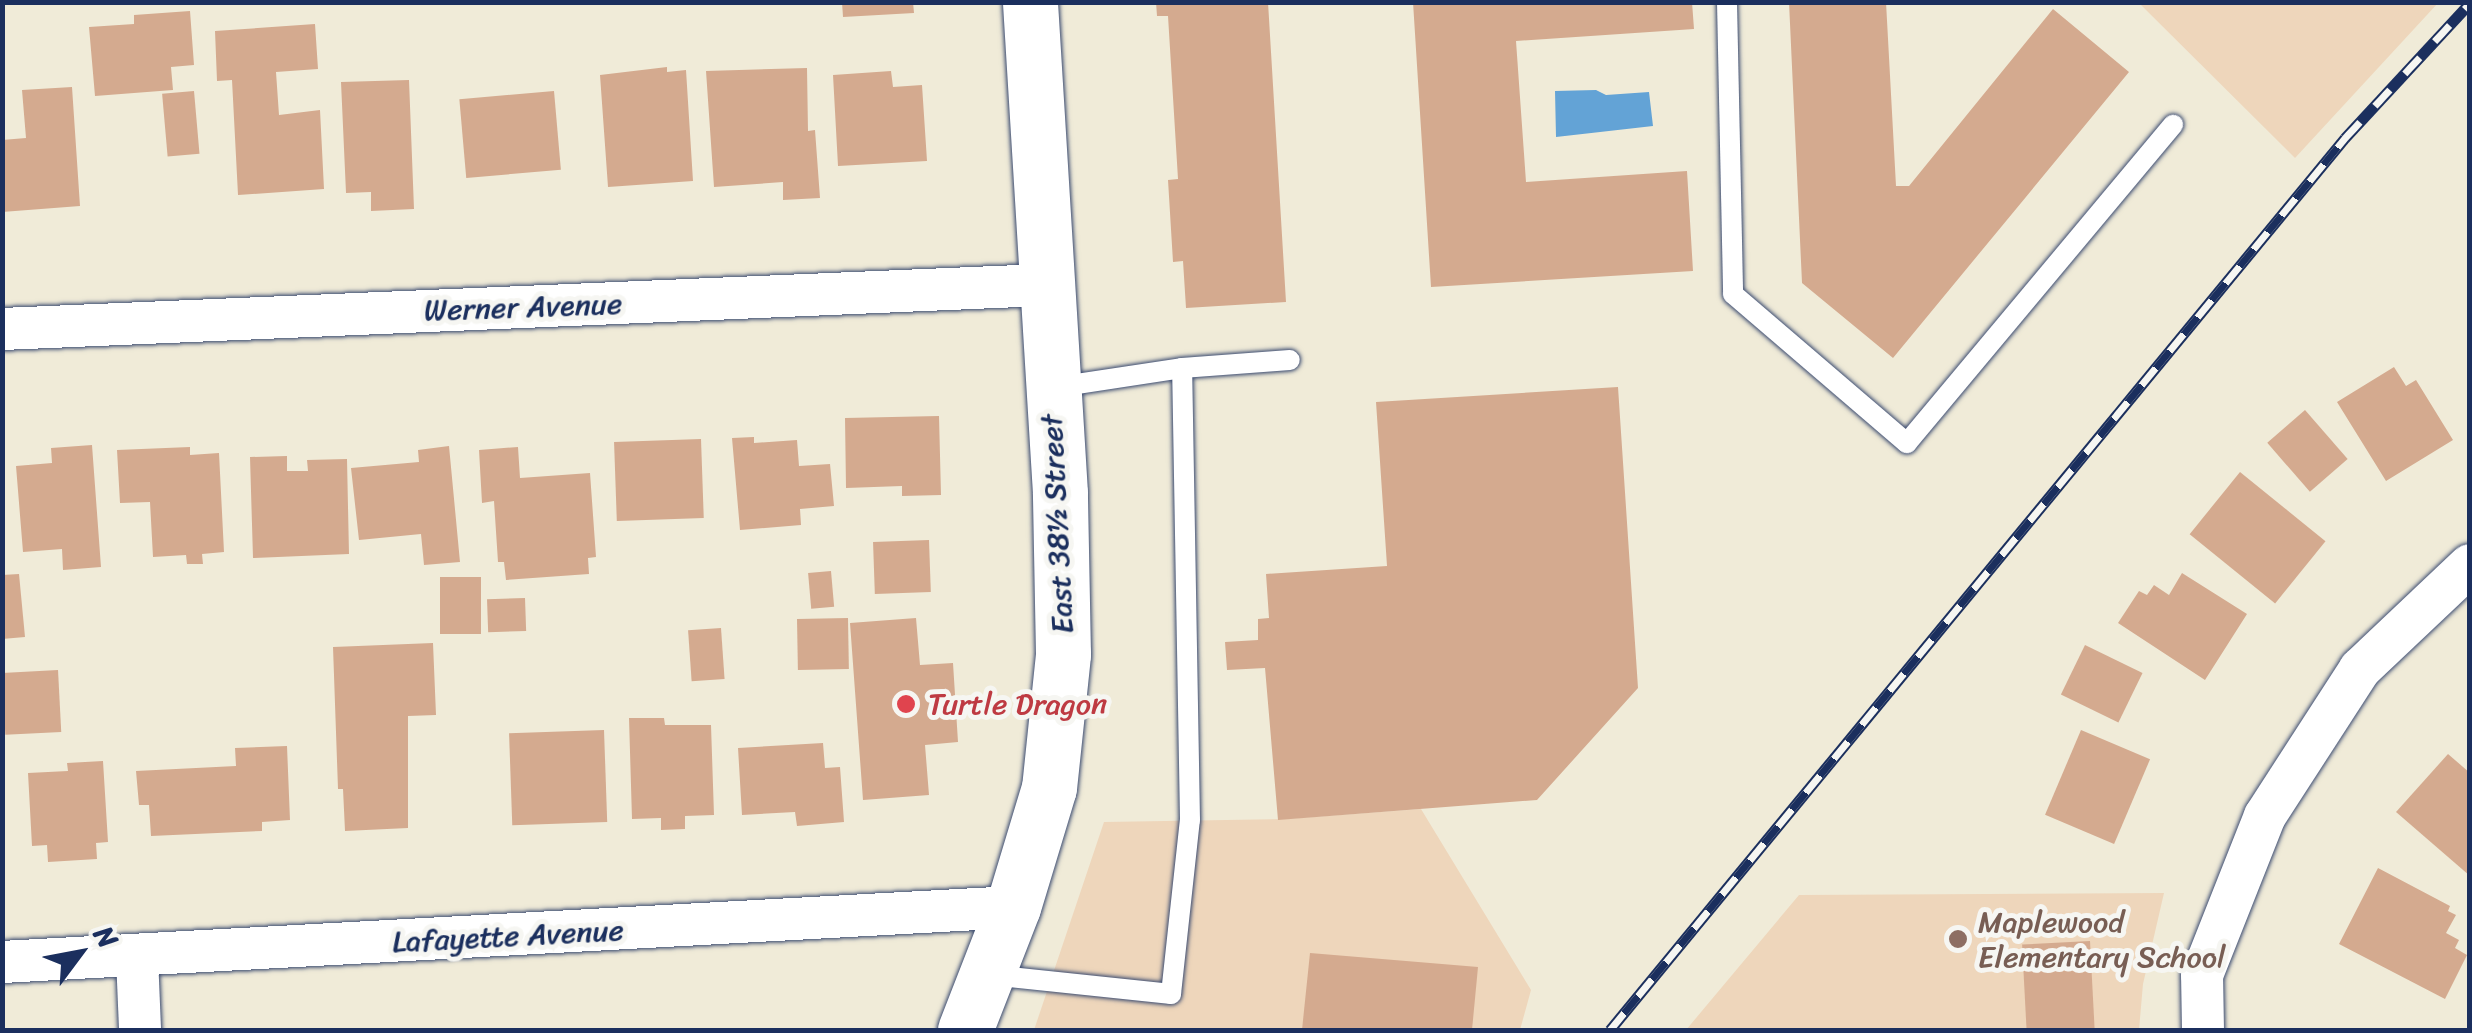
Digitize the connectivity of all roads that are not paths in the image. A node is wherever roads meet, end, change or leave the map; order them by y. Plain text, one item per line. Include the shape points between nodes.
1 (1030, 2) edge
2 (1727, 2) edge
3 (2172, 125) dead end
4 (1044, 285) junction
5 (2, 329) edge
6 (1290, 360) dead end
7 (1182, 368) junction
8 (1050, 388) junction
9 (2470, 565) edge
10 (1012, 907) junction
11 (137, 957) junction
12 (2, 962) edge
13 (988, 975) junction
14 (140, 1030) edge
15 (965, 1030) edge
16 (2203, 1030) edge

1 - 4 street, East 38½ Street
2 - 3 lane via 1734,294 1906,443
4 - 5 street, Werner Avenue
4 - 8 street, East 38½ Street
6 - 7 lane
7 - 8 lane
7 - 13 lane via 1190,820 1171,994
8 - 10 street, East 38½ Street via 1063,654 1048,788
9 - 16 street via 2360,669 2264,816 2202,976
10 - 11 street, Lafayette Avenue
10 - 13 street, East 38½ Street
11 - 12 street, Lafayette Avenue
11 - 14 street
13 - 15 street, East 38½ Street

